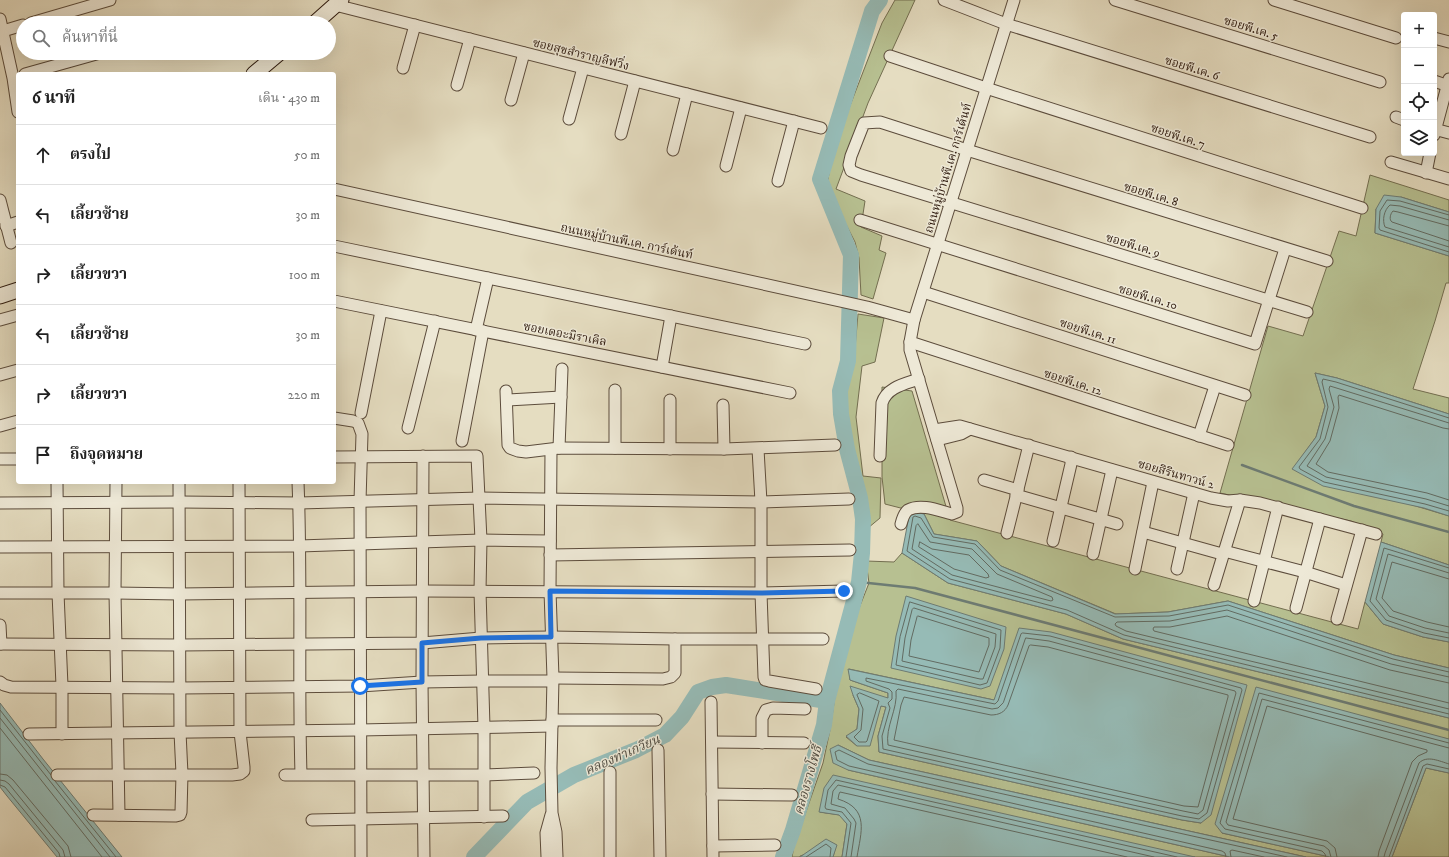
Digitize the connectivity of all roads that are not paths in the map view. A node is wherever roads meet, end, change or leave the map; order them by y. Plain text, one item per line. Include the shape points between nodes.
1 (110, 0) edge
2 (944, 0) edge
3 (1014, 0) edge
4 (1115, 0) edge
5 (1274, 0) edge
6 (338, 2) edge
7 (55, 16) edge
8 (323, 16) edge
9 (0, 19) edge
10 (1006, 24) junction
11 (415, 25) junction
12 (16, 28) edge
13 (3, 31) junction
14 (1396, 38) dead end
15 (470, 39) junction
16 (1437, 39) edge
17 (1449, 42) edge
18 (524, 53) junction
19 (890, 56) dead end
20 (75, 60) edge
21 (271, 60) edge
22 (403, 68) dead end
23 (583, 68) junction
24 (32, 72) edge
25 (256, 72) edge
26 (15, 77) edge
27 (635, 81) junction
28 (1380, 82) dead end
29 (1437, 82) edge
30 (1448, 84) edge
31 (457, 85) dead end
32 (986, 88) junction
33 (16, 89) edge
34 (687, 94) junction
35 (511, 100) dead end
36 (741, 108) junction
37 (569, 119) dead end
38 (794, 121) junction
39 (1437, 121) edge
40 (821, 128) dead end
41 (1437, 131) edge
42 (1449, 133) edge
43 (621, 134) dead end
44 (1370, 137) dead end
45 (673, 150) dead end
46 (967, 150) junction
47 (1429, 156) edge
48 (1391, 162) dead end
49 (726, 166) dead end
50 (1426, 173) junction
51 (1449, 180) edge
52 (778, 181) dead end
53 (336, 189) edge
54 (0, 200) edge
55 (950, 202) junction
56 (1362, 208) dead end
57 (860, 220) dead end
58 (16, 223) edge
59 (6, 226) junction
60 (11, 244) dead end
61 (937, 245) junction
62 (336, 246) edge
63 (1285, 249) junction
64 (1327, 261) dead end
65 (488, 278) junction
66 (16, 291) edge
67 (923, 292) junction
68 (0, 296) edge
69 (336, 301) edge
70 (1268, 301) junction
71 (381, 311) junction
72 (1307, 312) dead end
73 (16, 316) edge
74 (671, 316) junction
75 (0, 320) edge
76 (914, 320) junction
77 (435, 321) junction
78 (480, 330) junction
79 (910, 342) junction
80 (805, 344) dead end
81 (662, 367) junction
82 (562, 369) dead end
83 (16, 371) edge
84 (0, 375) edge
85 (919, 379) junction
86 (1215, 386) junction
87 (616, 390) dead end
88 (790, 393) dead end
89 (1244, 395) dead end
90 (561, 397) junction
91 (670, 400) dead end
92 (724, 405) dead end
93 (361, 413) dead end
94 (336, 418) edge
95 (16, 422) edge
96 (0, 426) edge
97 (408, 428) dead end
98 (935, 435) junction
99 (1199, 436) junction
100 (462, 442) dead end
101 (836, 445) dead end
102 (1029, 445) junction
103 (1228, 446) dead end
104 (615, 448) junction
105 (555, 449) junction
106 (670, 449) junction
107 (724, 449) junction
108 (758, 449) junction
109 (360, 456) junction
110 (423, 456) junction
111 (880, 456) dead end
112 (336, 457) edge
113 (1071, 457) junction
114 (16, 459) edge
115 (0, 460) edge
116 (1112, 470) junction
117 (984, 480) dead end
118 (1153, 482) junction
119 (57, 484) edge
120 (116, 484) edge
121 (180, 484) edge
122 (239, 484) edge
123 (298, 484) edge
124 (1017, 492) junction
125 (1194, 493) junction
126 (480, 498) junction
127 (550, 499) junction
128 (422, 500) junction
129 (850, 500) dead end
130 (1240, 500) junction
131 (360, 501) junction
132 (180, 502) junction
133 (239, 502) junction
134 (760, 502) junction
135 (0, 503) edge
136 (57, 503) junction
137 (116, 503) junction
138 (299, 503) junction
139 (1278, 507) junction
140 (1061, 508) junction
141 (1101, 519) junction
142 (1320, 519) junction
143 (901, 524) dead end
144 (1117, 524) dead end
145 (1362, 530) junction
146 (1143, 532) junction
147 (1007, 533) dead end
148 (1376, 534) dead end
149 (481, 540) junction
150 (422, 541) junction
151 (550, 541) junction
152 (1053, 541) dead end
153 (1183, 542) junction
154 (361, 544) junction
155 (239, 546) junction
156 (299, 546) junction
157 (57, 547) junction
158 (116, 547) junction
159 (180, 547) junction
160 (0, 548) edge
161 (850, 550) dead end
162 (760, 552) junction
163 (1223, 552) junction
164 (550, 554) junction
165 (1093, 554) dead end
166 (1264, 562) junction
167 (1177, 568) dead end
168 (1135, 569) dead end
169 (1305, 572) junction
170 (1214, 585) dead end
171 (1346, 585) junction
172 (422, 591) junction
173 (480, 591) junction
174 (550, 591) junction
175 (844, 591) dead end
176 (115, 592) junction
177 (300, 592) junction
178 (361, 592) junction
179 (0, 593) edge
180 (58, 593) junction
181 (240, 593) junction
182 (761, 593) junction
183 (180, 594) junction
184 (1254, 601) dead end
185 (1296, 608) dead end
186 (1337, 619) dead end
187 (0, 625) edge
188 (551, 637) junction
189 (481, 638) junction
190 (823, 638) dead end
191 (675, 639) junction
192 (763, 639) junction
193 (422, 643) junction
194 (0, 644) edge
195 (60, 644) junction
196 (300, 644) junction
197 (360, 644) junction
198 (116, 645) junction
199 (180, 645) junction
200 (240, 645) junction
201 (553, 679) junction
202 (482, 680) junction
203 (0, 682) edge
204 (422, 682) junction
205 (62, 686) junction
206 (299, 686) junction
207 (360, 686) junction
208 (118, 687) junction
209 (240, 687) junction
210 (180, 688) junction
211 (816, 689) dead end
212 (711, 702) dead end
213 (805, 709) dead end
214 (656, 720) dead end
215 (552, 723) junction
216 (484, 727) junction
217 (423, 728) junction
218 (360, 730) junction
219 (300, 731) junction
220 (117, 732) junction
221 (180, 732) junction
222 (240, 732) junction
223 (29, 734) dead end
224 (62, 734) junction
225 (712, 742) junction
226 (762, 742) junction
227 (804, 743) dead end
228 (658, 750) dead end
229 (534, 772) dead end
230 (610, 772) dead end
231 (182, 774) junction
232 (301, 774) junction
233 (57, 775) dead end
234 (119, 775) junction
235 (285, 775) dead end
236 (360, 775) junction
237 (423, 775) junction
238 (485, 775) junction
239 (712, 794) junction
240 (792, 795) dead end
241 (93, 815) dead end
242 (119, 815) junction
243 (503, 816) dead end
244 (484, 817) junction
245 (424, 818) junction
246 (361, 819) junction
247 (312, 820) dead end
248 (775, 845) dead end
249 (713, 851) edge
250 (552, 856) edge
251 (361, 857) edge
252 (424, 857) edge
253 (610, 857) edge
254 (660, 857) edge

1 - 7 street
2 - 10 street
3 - 10 street, ถนนหมู่บ้านพี.เค. การ์เด้นท์
4 - 28 street, ซอยพี.เค. 5
5 - 14 street
6 - 8 street
6 - 11 street, ซอยสุขสำราญลีฟวิ่ง
9 - 13 street
10 - 32 street, ถนนหมู่บ้านพี.เค. การ์เด้นท์
10 - 44 street, ซอยพี.เค. 6
11 - 15 street, ซอยสุขสำราญลีฟวิ่ง
11 - 22 street
12 - 13 street
13 - 26 street
15 - 18 street, ซอยสุขสำราญลีฟวิ่ง
15 - 31 street
16 - 17 street
18 - 23 street, ซอยสุขสำราญลีฟวิ่ง
18 - 35 street
19 - 32 street, ซอยพี.เค. 7
20 - 24 street
21 - 25 street
23 - 27 street, ซอยสุขสำราญลีฟวิ่ง
23 - 37 street
26 - 33 street
27 - 34 street, ซอยสุขสำราญลีฟวิ่ง
27 - 43 street
29 - 30 street
30 - 39 street
32 - 46 street, ถนนหมู่บ้านพี.เค. การ์เด้นท์
32 - 56 street, ซอยพี.เค. 7
34 - 36 street, ซอยสุขสำราญลีฟวิ่ง
34 - 45 street
36 - 38 street, ซอยสุขสำราญลีฟวิ่ง
36 - 49 street
38 - 40 street, ซอยสุขสำราญลีฟวิ่ง
38 - 52 street
41 - 42 street
46 - 55 street, ถนนหมู่บ้านพี.เค. การ์เด้นท์
46 - 55 street, ซอยพี.เค. 8 via 871,121 864,123 851,156 851,171
46 - 63 street, ซอยพี.เค. 8
47 - 50 street
48 - 50 street
50 - 51 street
53 - 76 street, ถนนหมู่บ้านพี.เค. การ์เด้นท์ via 867,307
54 - 59 street
55 - 61 street, ถนนหมู่บ้านพี.เค. การ์เด้นท์
55 - 70 street, ซอยพี.เค. 9
57 - 61 street
58 - 59 street
59 - 60 street
61 - 67 street, ถนนหมู่บ้านพี.เค. การ์เด้นท์
61 - 70 street, ซอยพี.เค. 10 via 1255,344
62 - 65 street
63 - 64 street, ซอยพี.เค. 8
63 - 70 street, ซอยพี.เค. 10
65 - 74 street
65 - 78 street
66 - 68 street
67 - 76 street, ถนนหมู่บ้านพี.เค. การ์เด้นท์
67 - 86 street, ซอยพี.เค. 11
69 - 71 street, ซอยเดอะมิราเคิล
70 - 72 street, ซอยพี.เค. 9
71 - 77 street, ซอยเดอะมิราเคิล
71 - 93 street
73 - 75 street
74 - 80 street
74 - 81 street
76 - 79 street, ถนนหมู่บ้านพี.เค. การ์เด้นท์
77 - 78 street, ซอยเดอะมิราเคิล
77 - 97 street
78 - 81 street, ซอยเดอะมิราเคิล
78 - 100 street
79 - 85 street, ถนนหมู่บ้านพี.เค. การ์เด้นท์
79 - 99 street, ซอยพี.เค. 12
81 - 88 street, ซอยเดอะมิราเคิล
82 - 90 street
83 - 84 street
85 - 98 street, ถนนหมู่บ้านพี.เค. การ์เด้นท์
85 - 111 street via 884,396
86 - 89 street, ซอยพี.เค. 11
86 - 99 street
87 - 104 street
90 - 105 street
90 - 105 street via 506,395 510,448 526,452
91 - 106 street
92 - 107 street
94 - 109 street via 358,424 362,434
95 - 96 street
98 - 102 street, ซอยสิรินทาวน์ 2 via 960,426
98 - 143 street, ถนนหมู่บ้านพี.เค. การ์เด้นท์ via 957,512 952,514 924,507 908,510
99 - 103 street, ซอยพี.เค. 12
101 - 108 street
102 - 113 street, ซอยสิรินทาวน์ 2
102 - 124 street
104 - 105 street
104 - 106 street
105 - 127 street
106 - 107 street
107 - 108 street
108 - 134 street
109 - 110 street
109 - 112 street
109 - 131 street
110 - 126 street via 477,456
110 - 128 street
113 - 116 street, ซอยสิรินทาวน์ 2
113 - 140 street
114 - 115 street
116 - 118 street, ซอยสิรินทาวน์ 2
116 - 141 street
117 - 124 street
118 - 125 street, ซอยสิรินทาวน์ 2
118 - 146 street
119 - 136 street
120 - 137 street
121 - 132 street
122 - 133 street
123 - 138 street
124 - 140 street
124 - 147 street
125 - 130 street, ซอยสิรินทาวน์ 2 via 1218,500
125 - 153 street
126 - 127 street
126 - 128 street
126 - 149 street
127 - 134 street
127 - 151 street
128 - 131 street
128 - 150 street
129 - 134 street
130 - 139 street, ซอยสิรินทาวน์ 2
130 - 163 street
131 - 138 street
131 - 154 street
132 - 133 street
132 - 137 street
132 - 159 street
133 - 138 street
133 - 155 street
134 - 162 street
135 - 136 street
136 - 137 street
136 - 157 street
137 - 158 street
138 - 156 street
139 - 142 street, ซอยสิรินทาวน์ 2
139 - 166 street
140 - 141 street
140 - 152 street
141 - 144 street
141 - 165 street
142 - 145 street, ซอยสิรินทาวน์ 2
142 - 169 street
145 - 148 street, ซอยสิรินทาวน์ 2
145 - 171 street
146 - 153 street
146 - 168 street
149 - 150 street
149 - 151 street
149 - 173 street
150 - 154 street
150 - 172 street
151 - 164 street
153 - 163 street
153 - 167 street
154 - 156 street
154 - 178 street
155 - 156 street
155 - 159 street
155 - 181 street
156 - 177 street
157 - 158 street
157 - 160 street
157 - 180 street
158 - 159 street
158 - 176 street
159 - 183 street
161 - 162 street
162 - 164 street
162 - 182 street
163 - 166 street
163 - 170 street
164 - 174 street
166 - 169 street
166 - 184 street
169 - 171 street
169 - 185 street
171 - 186 street
172 - 173 street
172 - 178 street
172 - 193 street
173 - 174 street
173 - 189 street
174 - 182 street
174 - 188 street
175 - 182 street
176 - 180 street
176 - 183 street
176 - 198 street
177 - 178 street
177 - 181 street
177 - 196 street
178 - 197 street
179 - 180 street
180 - 195 street
181 - 183 street
181 - 200 street
182 - 192 street
183 - 199 street
187 - 194 street
188 - 189 street
188 - 191 street
188 - 201 street
189 - 193 street
189 - 202 street
190 - 192 street
191 - 192 street
191 - 201 street via 674,673 671,677
192 - 211 street via 765,680
193 - 197 street
193 - 204 street
194 - 195 street
195 - 198 street
195 - 205 street
196 - 197 street
196 - 200 street
196 - 206 street
197 - 207 street
198 - 199 street
198 - 208 street
199 - 200 street
199 - 210 street
200 - 209 street
201 - 202 street
201 - 215 street
202 - 204 street
202 - 216 street
203 - 205 street via 11,687
204 - 207 street
204 - 217 street
205 - 208 street
205 - 224 street
206 - 207 street
206 - 209 street
206 - 219 street
207 - 218 street
208 - 210 street
208 - 220 street
209 - 210 street
209 - 222 street
210 - 221 street
212 - 225 street
213 - 226 street via 766,710 762,718
214 - 215 street
215 - 216 street
215 - 250 street via 552,813 556,832
216 - 217 street
216 - 238 street
217 - 218 street
217 - 237 street
218 - 219 street
218 - 236 street
219 - 222 street
219 - 232 street
220 - 221 street
220 - 224 street
220 - 234 street
221 - 222 street
221 - 231 street
222 - 231 street via 244,771 240,774
223 - 224 street
225 - 226 street
225 - 239 street
226 - 227 street
228 - 254 street
229 - 238 street
230 - 253 street
231 - 234 street
231 - 242 street via 180,815
232 - 235 street
232 - 236 street
233 - 234 street
234 - 242 street
236 - 237 street
236 - 246 street
237 - 238 street
237 - 245 street
238 - 244 street
239 - 240 street
239 - 249 street
241 - 242 street
243 - 244 street
244 - 245 street
245 - 246 street
245 - 252 street
246 - 247 street
246 - 251 street
248 - 249 street

